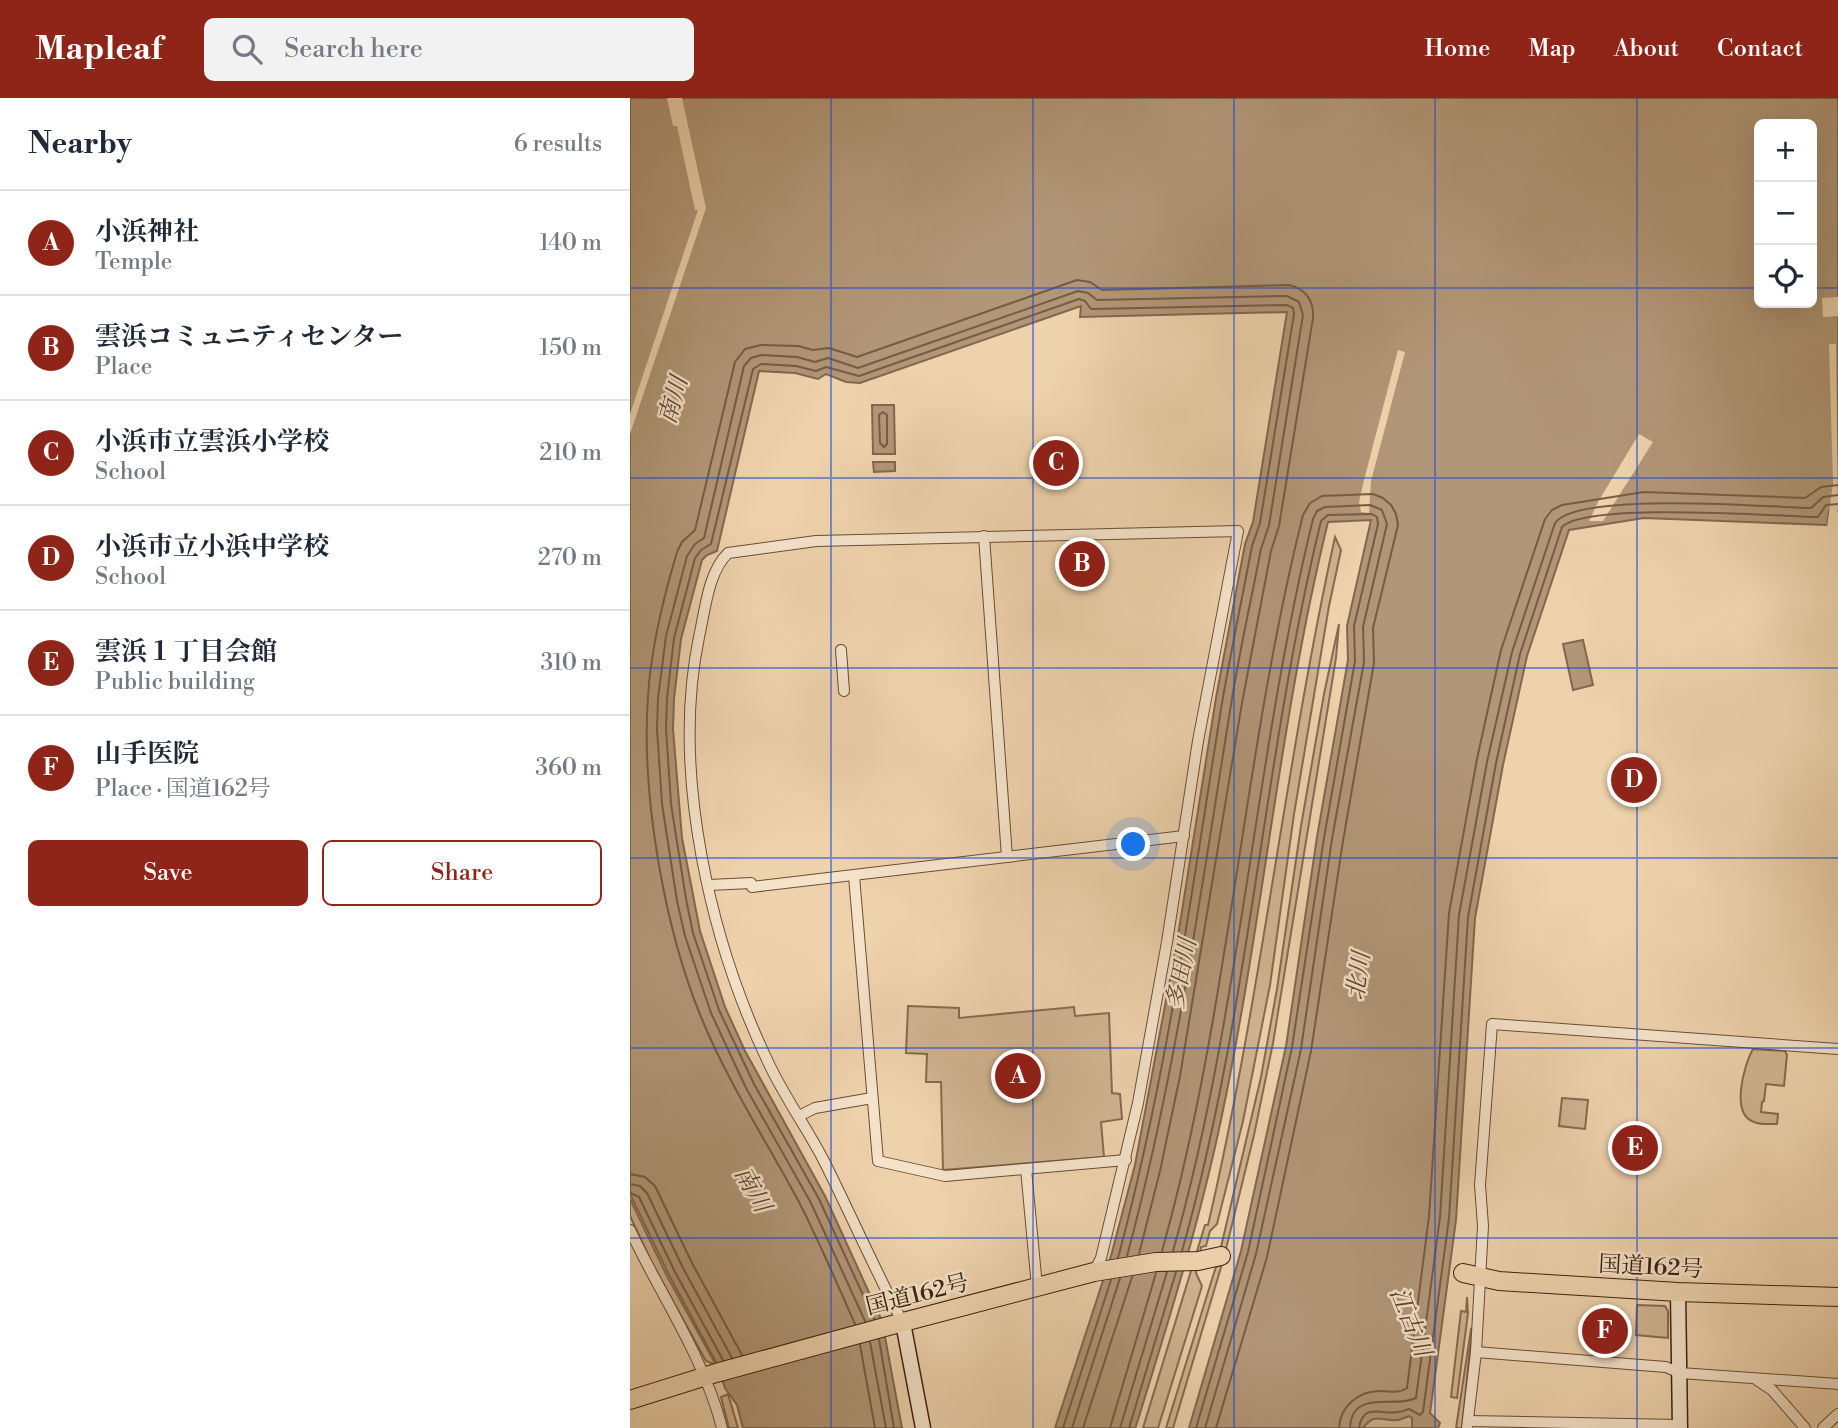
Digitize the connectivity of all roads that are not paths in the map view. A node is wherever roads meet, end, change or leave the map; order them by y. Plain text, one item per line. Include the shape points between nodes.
1 (984, 536) junction
2 (841, 650) dead end
3 (844, 691) dead end
4 (1184, 836) junction
5 (1007, 857) junction
6 (854, 876) junction
7 (709, 885) junction
8 (1838, 1049) edge
9 (872, 1098) junction
10 (799, 1116) junction
11 (1126, 1160) junction
12 (1026, 1169) junction
13 (630, 1230) edge
14 (1221, 1256) dead end
15 (1098, 1272) junction
16 (1471, 1275) junction
17 (1037, 1287) junction
18 (1678, 1292) junction
19 (1838, 1297) edge
20 (897, 1324) junction
21 (1476, 1352) junction
22 (1680, 1373) junction
23 (711, 1376) junction
24 (1756, 1379) junction
25 (1838, 1384) edge
26 (630, 1400) edge
27 (1793, 1414) junction
28 (1838, 1414) edge
29 (1468, 1424) edge
30 (1571, 1425) edge
31 (1679, 1426) edge
32 (722, 1428) edge
33 (923, 1428) edge
34 (1794, 1428) edge
35 (1805, 1428) edge
36 (1824, 1428) edge

1 - 4 street via 1238,531
1 - 5 street
1 - 7 street via 816,541 728,553 720,561 694,660 690,712 695,811
2 - 3 street
4 - 5 street
4 - 11 street
5 - 6 street
6 - 7 street
6 - 9 street
7 - 10 street via 744,1006 770,1066
8 - 16 street via 1492,1024 1480,1185 1483,1226
9 - 10 street via 815,1108
9 - 12 street via 878,1161 945,1176
10 - 20 street via 864,1241
11 - 12 street
11 - 15 street
12 - 17 street
13 - 23 street
14 - 15 highway, 国道162号
15 - 17 highway, 国道162号
16 - 18 highway, 国道162号 via 1499,1281
16 - 21 street
17 - 20 highway, 国道162号
18 - 19 highway, 国道162号
18 - 22 street
20 - 23 highway, 国道162号
20 - 33 street
21 - 22 street via 1666,1367
21 - 29 street
22 - 24 street
22 - 31 street
23 - 26 highway, 国道162号
23 - 32 street
24 - 25 street
24 - 27 street
27 - 34 street
27 - 35 street
28 - 36 street
29 - 30 street
30 - 31 street

